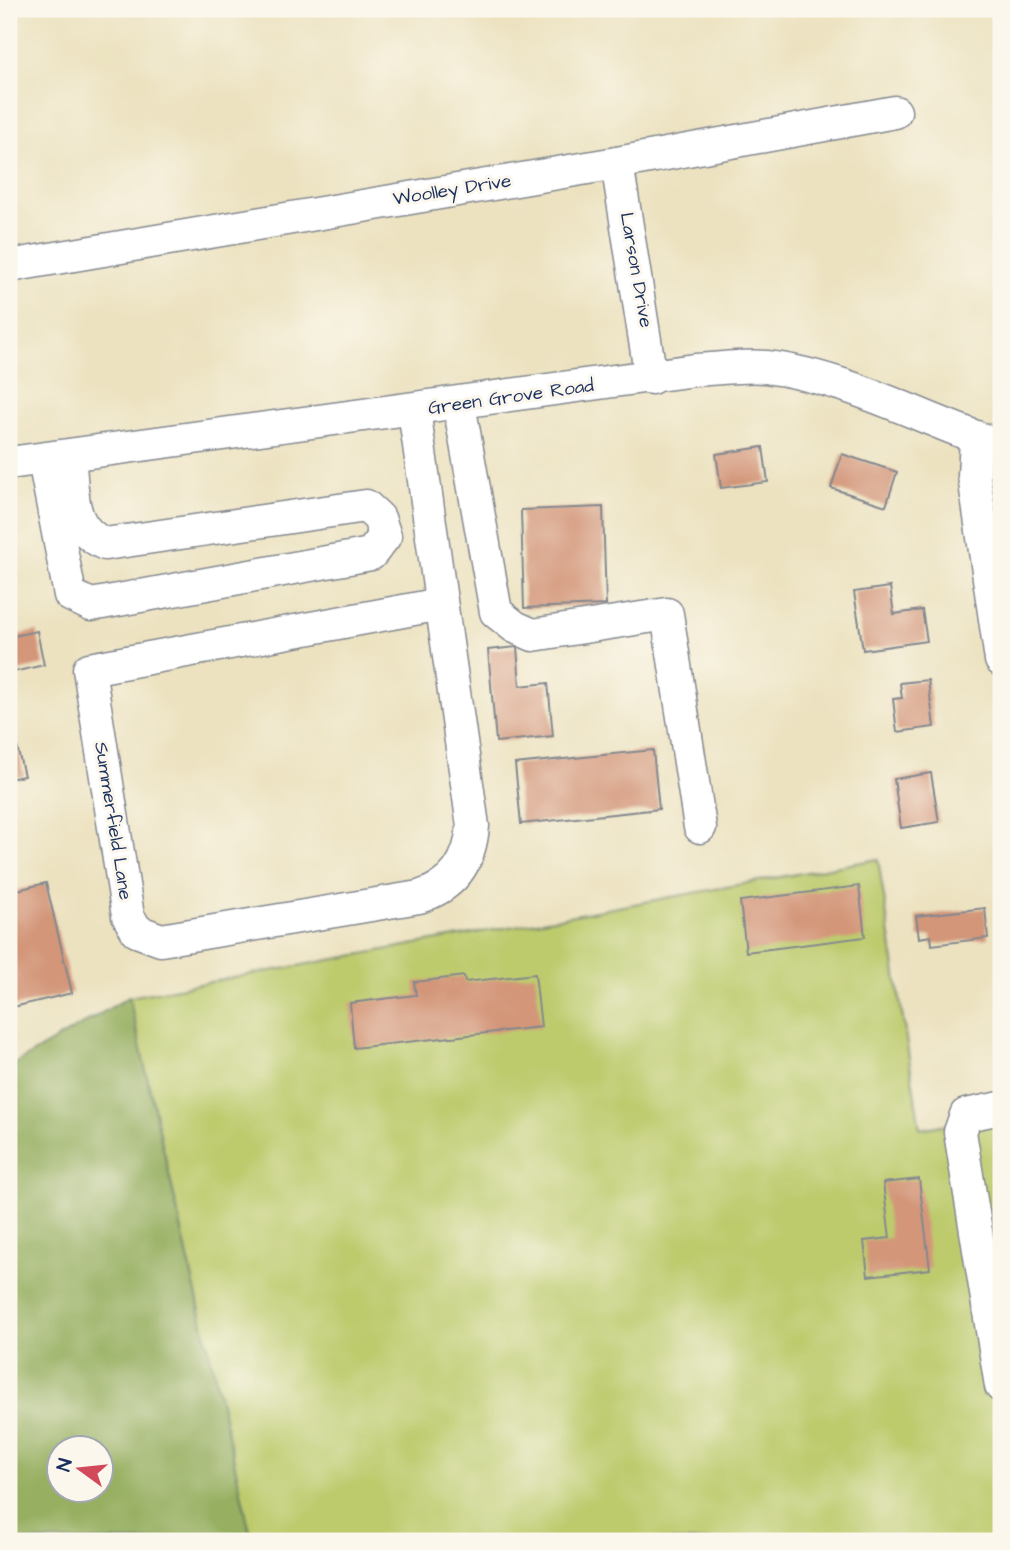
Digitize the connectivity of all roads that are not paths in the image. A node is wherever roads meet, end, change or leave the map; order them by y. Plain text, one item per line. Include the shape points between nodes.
1 (895, 112) dead end
2 (617, 163) junction
3 (9, 266) edge
4 (651, 378) junction
5 (459, 404) junction
6 (414, 410) junction
7 (989, 442) edge
8 (57, 459) junction
9 (9, 463) edge
10 (441, 604) junction
11 (1001, 660) edge
12 (700, 827) dead end
13 (1001, 1108) edge
14 (1001, 1385) edge

1 - 2 street, Woolley Drive
2 - 3 street, Woolley Drive
2 - 4 street, Larson Drive
4 - 5 street, Green Grove Road
4 - 7 street, Green Grove Road via 745,367 780,369 832,383
5 - 6 street, Green Grove Road
5 - 12 street via 496,612 514,628 533,635 667,614
6 - 8 street, Green Grove Road
6 - 10 street, Summerfield Lane
7 - 11 street via 974,476
8 - 8 street via 70,595 91,606 371,554 385,537 379,518 366,506 105,544 88,536 79,524
8 - 9 street, Green Grove Road
10 - 10 street, Summerfield Lane via 89,669 128,916 137,931 161,940 419,897 450,881 468,856 473,826
13 - 14 street via 966,1115 960,1132

